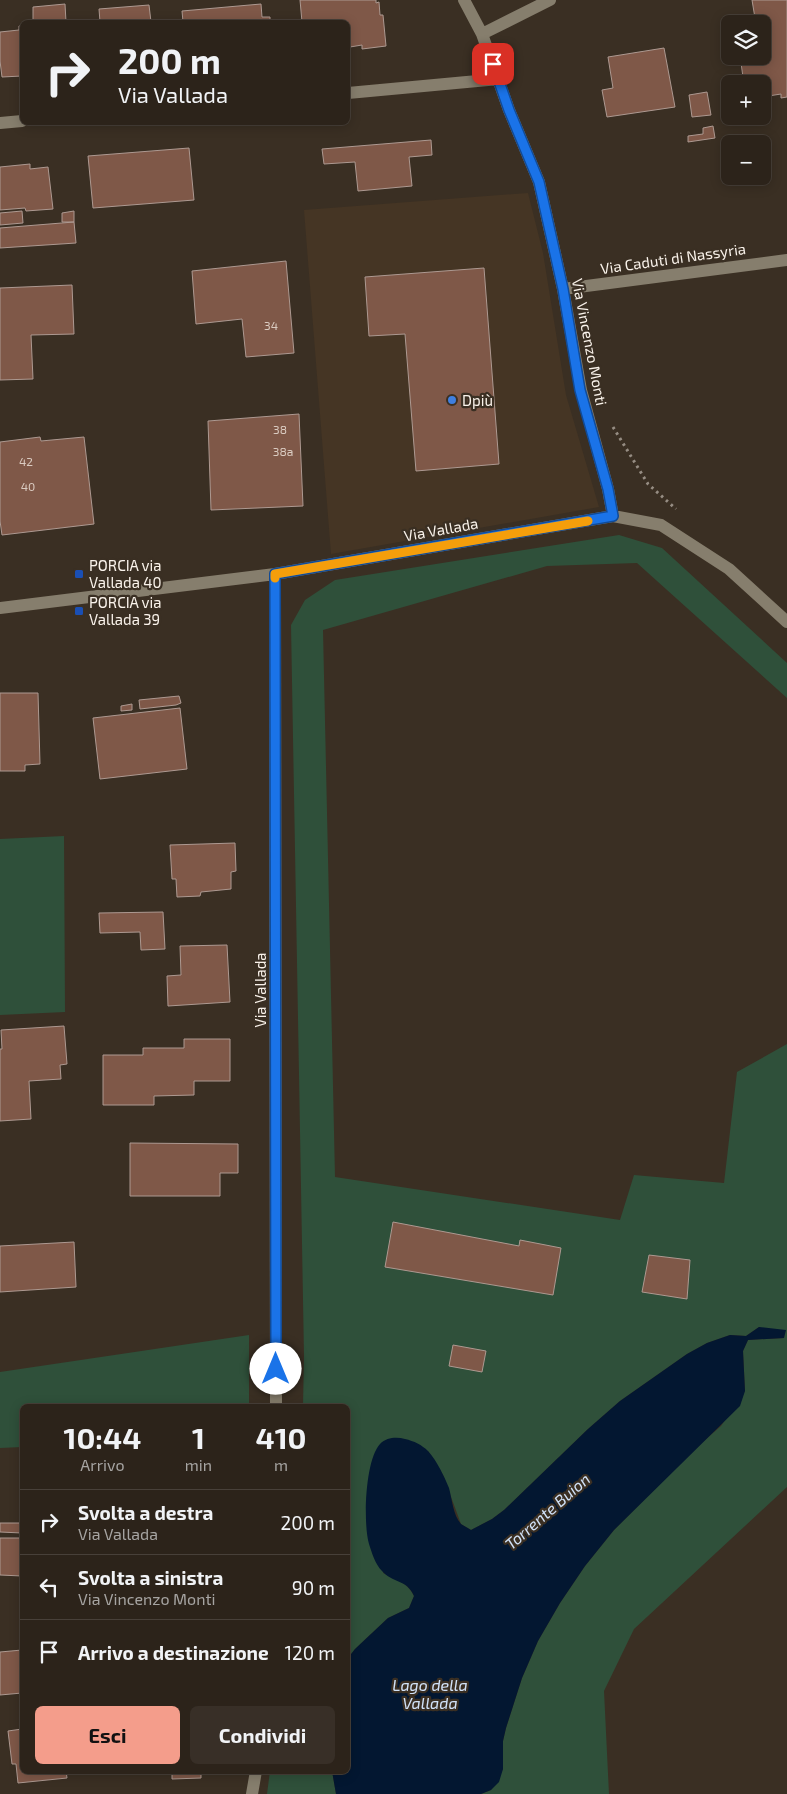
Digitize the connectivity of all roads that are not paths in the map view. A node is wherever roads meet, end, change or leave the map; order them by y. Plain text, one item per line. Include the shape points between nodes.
1 (464, 0) edge
2 (550, 0) edge
3 (482, 34) junction
4 (499, 79) junction
5 (350, 93) edge
6 (20, 121) edge
7 (0, 123) edge
8 (787, 260) edge
9 (563, 289) junction
10 (613, 516) junction
11 (275, 574) junction
12 (0, 608) edge
13 (787, 622) edge
14 (276, 1404) edge
15 (255, 1774) edge
16 (252, 1794) edge

1 - 3 street, Via Vincenzo Monti
2 - 3 street
3 - 4 street, Via Vincenzo Monti
4 - 5 street
4 - 9 street, Via Vincenzo Monti via 539,182
6 - 7 street
8 - 9 street, Via Caduti di Nassyria
9 - 10 street, Via Vincenzo Monti via 580,390
10 - 11 street, Via Vallada
10 - 13 street via 661,525 729,570
11 - 12 street, Via Vallada
11 - 14 street, Via Vallada
15 - 16 street

